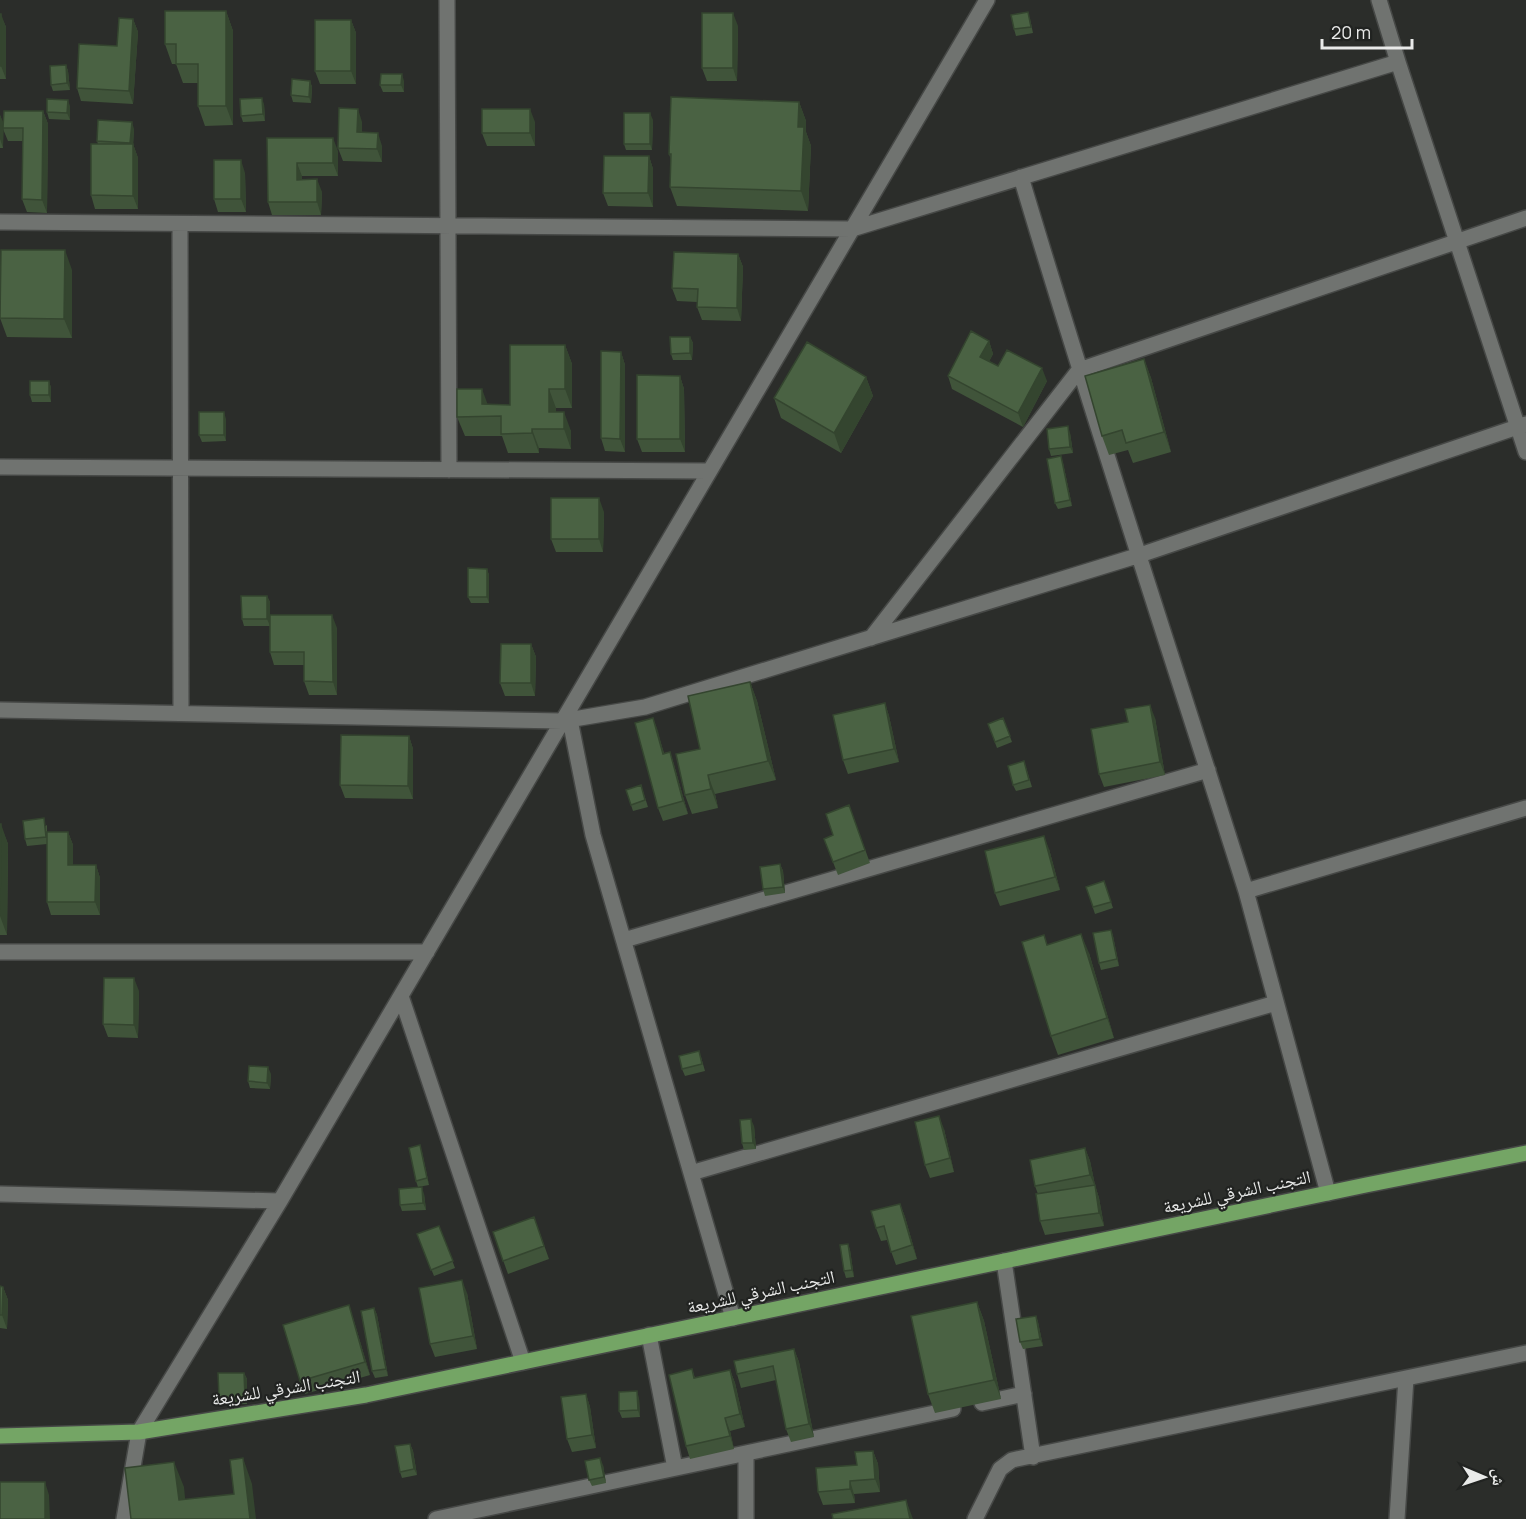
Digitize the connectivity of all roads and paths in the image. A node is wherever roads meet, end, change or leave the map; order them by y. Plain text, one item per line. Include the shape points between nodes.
1 (447, 0) edge
2 (987, 0) edge
3 (1379, 0) edge
4 (1398, 62) junction
5 (1021, 177) junction
6 (1526, 218) edge
7 (0, 222) edge
8 (180, 224) junction
9 (448, 225) junction
10 (852, 228) junction
11 (1457, 241) junction
12 (1079, 370) junction
13 (1522, 425) edge
14 (1526, 452) edge
15 (0, 467) edge
16 (180, 468) junction
17 (449, 470) junction
18 (709, 471) junction
19 (1140, 555) junction
20 (871, 638) junction
21 (0, 710) edge
22 (182, 713) junction
23 (566, 720) junction
24 (1208, 770) junction
25 (1526, 808) edge
26 (1246, 891) junction
27 (624, 940) junction
28 (0, 952) edge
29 (427, 952) junction
30 (401, 996) junction
31 (1276, 1003) junction
32 (1526, 1154) edge
33 (691, 1173) junction
34 (1328, 1193) junction
35 (0, 1194) edge
36 (280, 1201) junction
37 (1004, 1261) junction
38 (733, 1318) junction
39 (649, 1335) junction
40 (1526, 1353) edge
41 (524, 1362) junction
42 (1406, 1378) junction
43 (1023, 1394) junction
44 (140, 1432) junction
45 (0, 1436) edge
46 (746, 1453) junction
47 (1033, 1457) junction
48 (675, 1468) junction
49 (124, 1519) edge
50 (436, 1519) edge
51 (746, 1519) edge
52 (975, 1519) edge
53 (1397, 1519) edge

1 - 9 street
2 - 10 street
3 - 4 street
4 - 5 street
4 - 11 street
5 - 10 street
5 - 12 street
6 - 11 street
7 - 8 street
8 - 9 street
8 - 16 street
9 - 10 street
9 - 17 street
10 - 18 street
11 - 12 street
11 - 13 street
12 - 19 street
12 - 20 street
13 - 14 street
13 - 19 street
15 - 16 street
16 - 17 street
16 - 22 street
17 - 18 street
18 - 23 street
19 - 20 street
19 - 24 street
20 - 23 street via 645,708
21 - 22 street
22 - 23 street
23 - 27 street via 593,836
23 - 29 street
24 - 26 street
24 - 27 street
25 - 26 street
26 - 31 street
27 - 33 street
28 - 29 street
29 - 30 street
30 - 36 street
30 - 41 street
31 - 33 street
31 - 34 street
32 - 34 main road, التجنب الشرقي للشريعة
33 - 38 street
34 - 37 main road, التجنب الشرقي للشريعة
35 - 36 street
36 - 44 street
37 - 38 main road, التجنب الشرقي للشريعة
37 - 43 street
38 - 39 main road, التجنب الشرقي للشريعة
39 - 41 main road, التجنب الشرقي للشريعة
39 - 48 street
40 - 42 street
41 - 44 main road, التجنب الشرقي للشريعة via 366,1395
42 - 47 street
42 - 53 street
43 - 46 street
43 - 47 street
44 - 45 main road, التجنب الشرقي للشريعة
44 - 49 street
46 - 48 street
46 - 51 street
47 - 52 street via 1012,1460 1000,1469
48 - 50 street

